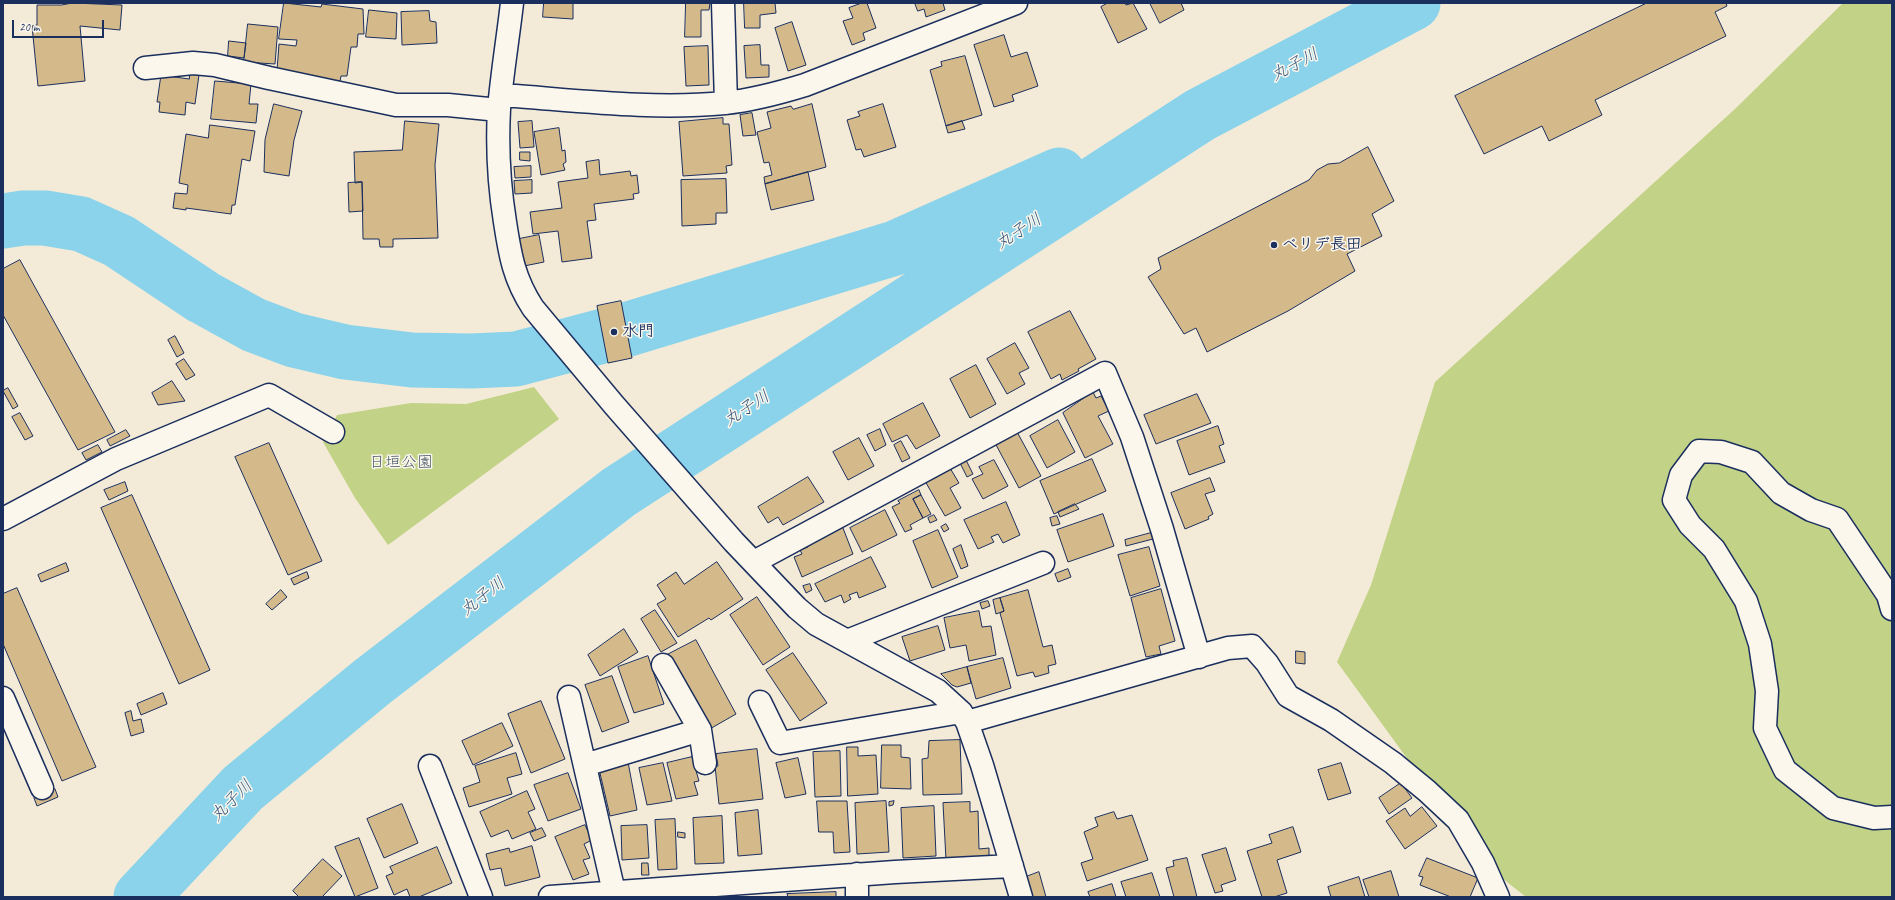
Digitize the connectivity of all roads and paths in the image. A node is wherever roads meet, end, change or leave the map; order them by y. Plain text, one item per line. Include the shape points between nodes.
1 (512, 3) edge
2 (723, 3) edge
3 (1016, 3) edge
4 (145, 68) dead end
5 (500, 102) junction
6 (726, 103) junction
7 (333, 432) dead end
8 (3, 519) edge
9 (754, 562) junction
10 (1043, 563) dead end
11 (1892, 609) edge
12 (847, 642) junction
13 (1199, 657) junction
14 (663, 665) dead end
15 (569, 697) dead end
16 (3, 698) edge
17 (760, 702) dead end
18 (964, 717) junction
19 (700, 730) junction
20 (705, 763) dead end
21 (585, 765) junction
22 (430, 766) dead end
23 (42, 788) dead end
24 (1892, 817) edge
25 (1012, 866) junction
26 (856, 874) junction
27 (614, 892) junction
28 (481, 897) edge
29 (550, 897) edge
30 (857, 897) edge
31 (1021, 897) edge
32 (1498, 897) edge

1 - 5 street
2 - 6 street
3 - 6 street via 805,85
4 - 5 street via 193,63 215,65 396,105
5 - 6 street via 664,105
5 - 9 street via 500,191 510,257 523,293 586,373
7 - 8 street via 269,395 116,459
9 - 12 street via 797,608 816,624
9 - 13 street via 1105,373 1132,437
10 - 12 street
11 - 24 street via 1888,595 1837,519 1811,510 1781,493 1752,462 1721,452 1699,451 1681,475 1674,500 1690,525 1714,549 1746,601 1760,644 1767,691 1765,728 1785,770 1833,808 1874,818
12 - 18 street via 938,692
13 - 18 street
13 - 32 street via 1228,648 1252,646 1267,663 1288,696 1331,720 1394,763 1458,820 1483,863
14 - 19 street
15 - 21 street
16 - 23 street
17 - 18 street via 780,743
18 - 25 street
19 - 20 street
19 - 21 street
21 - 27 street
22 - 28 street
25 - 26 street
25 - 31 street
26 - 27 street
26 - 30 street
27 - 29 street

